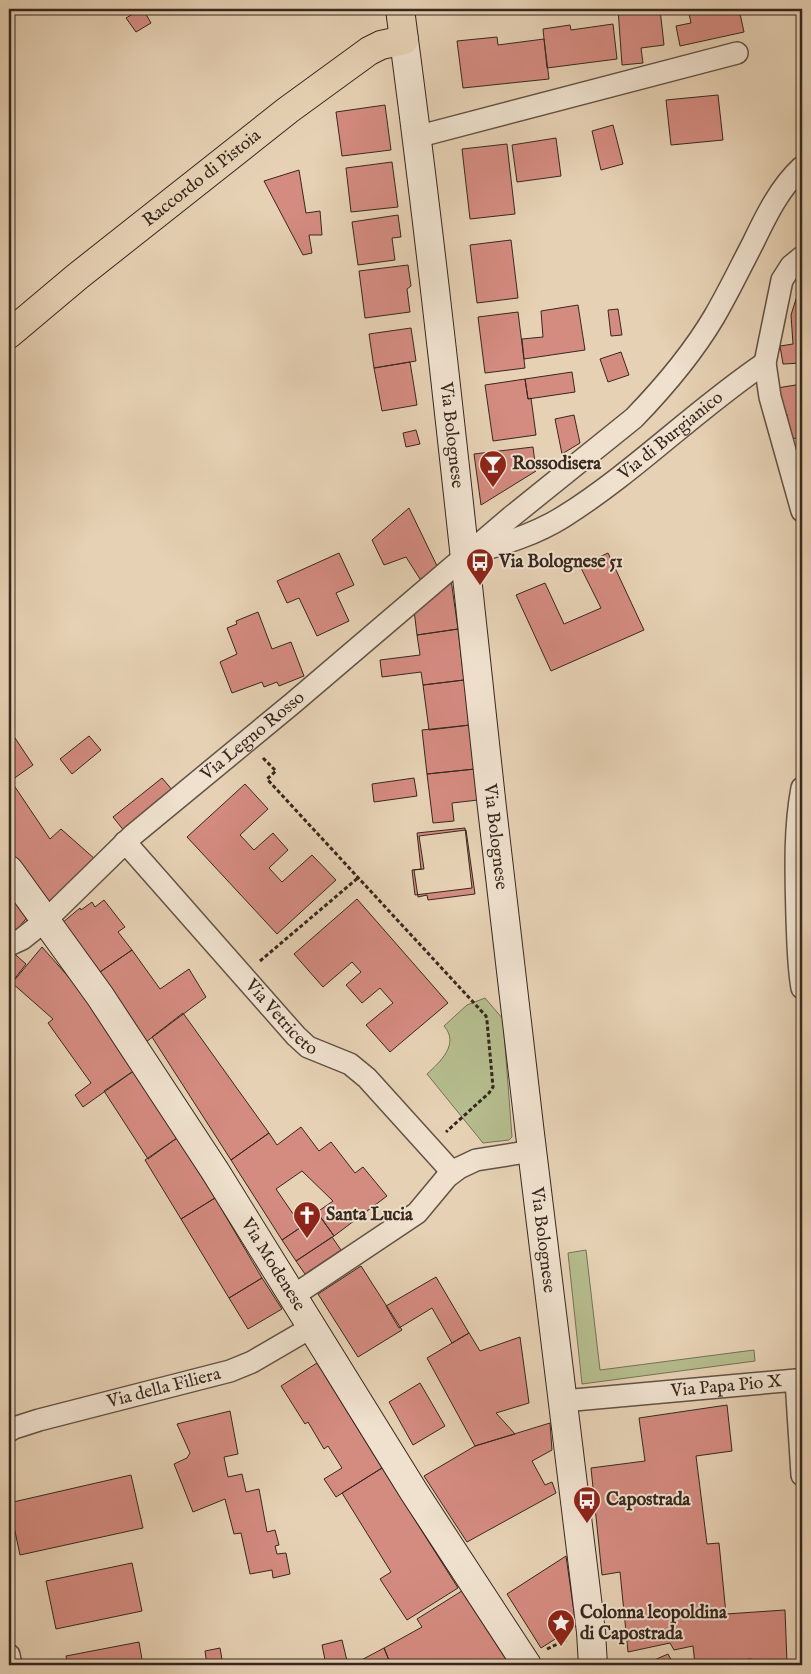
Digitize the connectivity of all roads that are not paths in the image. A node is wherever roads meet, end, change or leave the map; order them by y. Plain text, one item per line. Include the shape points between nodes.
1 (400, 9) edge
2 (404, 40) junction
3 (736, 53) dead end
4 (416, 137) junction
5 (802, 167) edge
6 (802, 257) edge
7 (9, 334) edge
8 (765, 363) junction
9 (802, 512) edge
10 (466, 555) junction
11 (802, 788) edge
12 (125, 842) junction
13 (9, 870) edge
14 (46, 920) junction
15 (9, 945) edge
16 (802, 988) edge
17 (532, 1151) junction
18 (452, 1172) junction
19 (293, 1296) junction
20 (312, 1327) junction
21 (799, 1380) edge
22 (563, 1401) junction
23 (9, 1431) edge
24 (802, 1475) edge
25 (9, 1656) edge
26 (526, 1664) edge
27 (11, 1665) edge
28 (592, 1665) edge

1 - 2 main road, Via Bolognese
2 - 4 main road, Via Bolognese
2 - 7 main road, Raccordo di Pistoia via 369,51 288,110
3 - 4 street
4 - 10 main road, Via Bolognese
5 - 10 street, Via Legno Rosso via 778,197 714,317 686,359 652,400 618,432
6 - 8 street via 782,280
8 - 9 street via 770,397
8 - 10 street, Via di Burgianico via 563,518 534,532
10 - 12 street, Via Legno Rosso
10 - 17 main road, Via Bolognese
11 - 16 street via 796,877
12 - 14 street, Via Legno Rosso
12 - 18 street, Via Vetriceto via 302,1042 358,1070
13 - 14 main road, Via Modenese
14 - 15 street, Via Legno Rosso
14 - 19 main road, Via Modenese via 128,1037
17 - 18 street via 476,1160
17 - 22 main road, Via Bolognese
18 - 19 street via 417,1213
19 - 20 main road, Via Modenese
20 - 23 street, Via della Filiera via 235,1369 38,1420
20 - 26 main road, Via Modenese via 418,1499
21 - 22 street, Via Papa Pio X
21 - 24 street, Via Papa Pio X
22 - 28 main road, Via Bolognese via 591,1632
25 - 27 street

